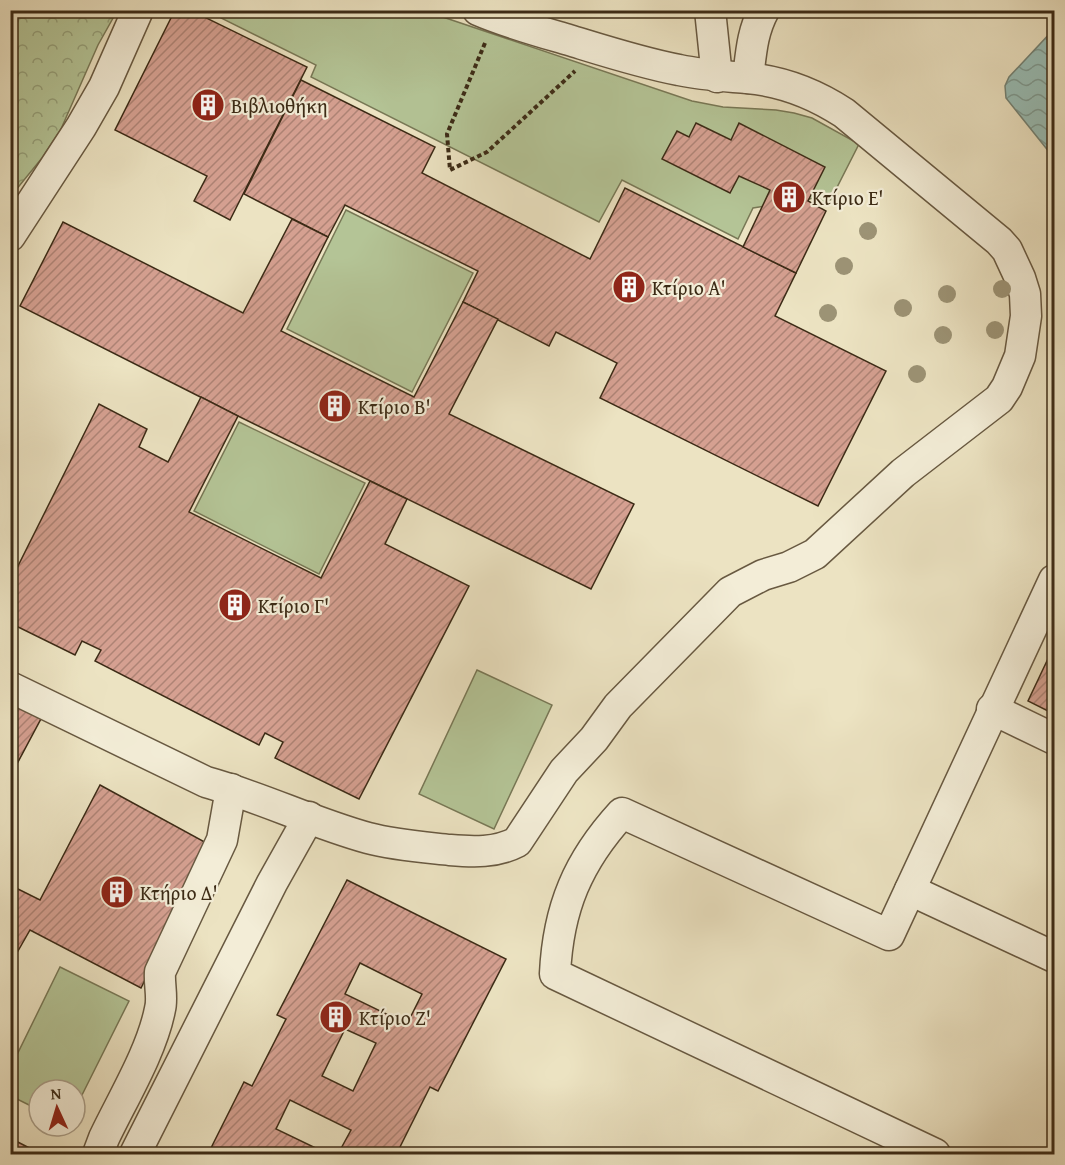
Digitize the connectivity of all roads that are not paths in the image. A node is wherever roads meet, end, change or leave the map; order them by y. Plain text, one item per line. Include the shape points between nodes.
1 (138, 10) edge
2 (710, 10) edge
3 (764, 10) edge
4 (487, 14) edge
5 (717, 77) junction
6 (748, 78) junction
7 (10, 236) edge
8 (1054, 580) edge
9 (10, 670) edge
10 (10, 687) edge
11 (992, 709) junction
12 (1054, 739) edge
13 (231, 789) junction
14 (309, 817) junction
15 (910, 890) junction
16 (1054, 957) edge
17 (98, 1155) edge
18 (135, 1155) edge
19 (935, 1155) edge

1 - 7 lane via 104,87
2 - 5 lane
3 - 6 lane via 756,24
4 - 5 lane via 599,50
5 - 6 lane
6 - 14 lane via 825,100 1007,250 1025,294 1026,316 1020,356 1008,387 999,399 903,473 815,554 730,592 618,705 564,771 517,842 476,852 421,847 368,838
8 - 11 lane
9 - 13 lane via 211,770
10 - 13 lane via 206,782
11 - 12 lane
11 - 15 lane
13 - 14 lane
13 - 17 lane via 222,840 160,972 161,1007 155,1029
14 - 18 lane
15 - 16 lane
15 - 19 lane via 889,935 622,813 589,853 567,900 560,924 555,974

